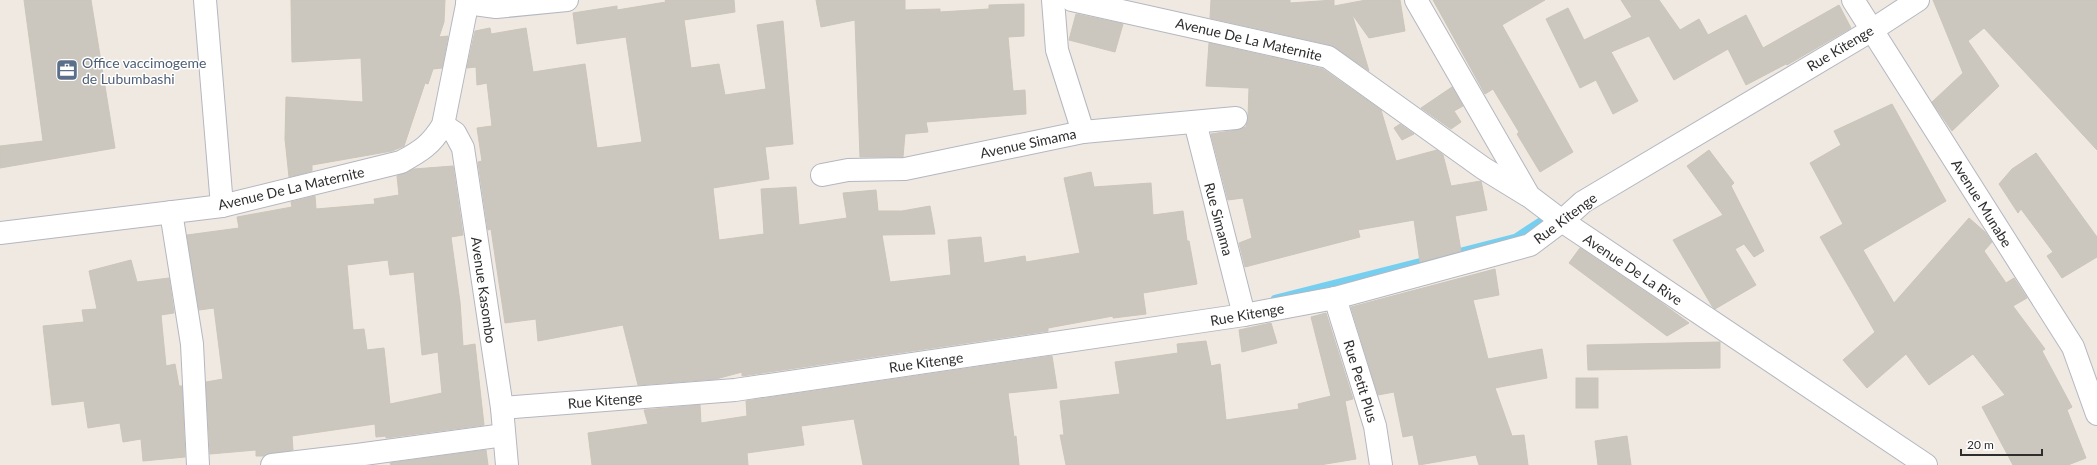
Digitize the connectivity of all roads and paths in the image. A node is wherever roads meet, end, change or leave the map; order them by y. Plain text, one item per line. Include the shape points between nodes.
1 (205, 0) edge
2 (567, 0) edge
3 (1053, 0) edge
4 (1072, 0) edge
5 (1416, 0) edge
6 (1853, 0) edge
7 (1918, 0) edge
8 (468, 1) edge
9 (1872, 30) junction
10 (1236, 118) dead end
11 (1195, 122) junction
12 (443, 125) junction
13 (1083, 132) junction
14 (822, 175) dead end
15 (1529, 196) junction
16 (222, 206) junction
17 (171, 212) junction
18 (1562, 221) junction
19 (0, 233) edge
20 (1335, 298) junction
21 (1244, 315) junction
22 (502, 408) junction
23 (2097, 414) edge
24 (504, 435) junction
25 (198, 465) edge
26 (272, 465) edge
27 (507, 465) edge
28 (1381, 465) edge
29 (1926, 465) edge

1 - 16 street
2 - 8 street, Avenue De La Maternite via 496,7
3 - 13 street via 1057,50
4 - 15 street, Avenue De La Maternite via 1328,57 1483,168
5 - 15 street, Avenue De La Rive
6 - 9 street, Avenue Munabe
7 - 9 street, Rue Kitenge
8 - 12 street, Avenue De La Maternite
9 - 18 street, Rue Kitenge via 1583,202
9 - 23 street, Avenue Munabe via 2073,347
10 - 11 street, Avenue Simama
11 - 13 street, Avenue Simama
11 - 21 street, Rue Simama
12 - 16 street, Avenue De La Maternite via 434,140 401,162
12 - 22 street, Avenue Kasombo via 455,133 463,148
13 - 14 street, Avenue Simama via 905,169 848,170
15 - 18 street, Avenue De La Rive
16 - 17 street, Avenue De La Maternite
17 - 19 street, Avenue De La Maternite
17 - 25 street via 192,344
18 - 20 street, Rue Kitenge via 1530,245
18 - 29 street, Avenue De La Rive
20 - 21 street, Rue Kitenge
20 - 28 street, Rue Petit Plus via 1375,426
21 - 22 street, Rue Kitenge via 735,390
22 - 24 street, Avenue Kasombo
24 - 26 street
24 - 27 street, Avenue Kasombo

